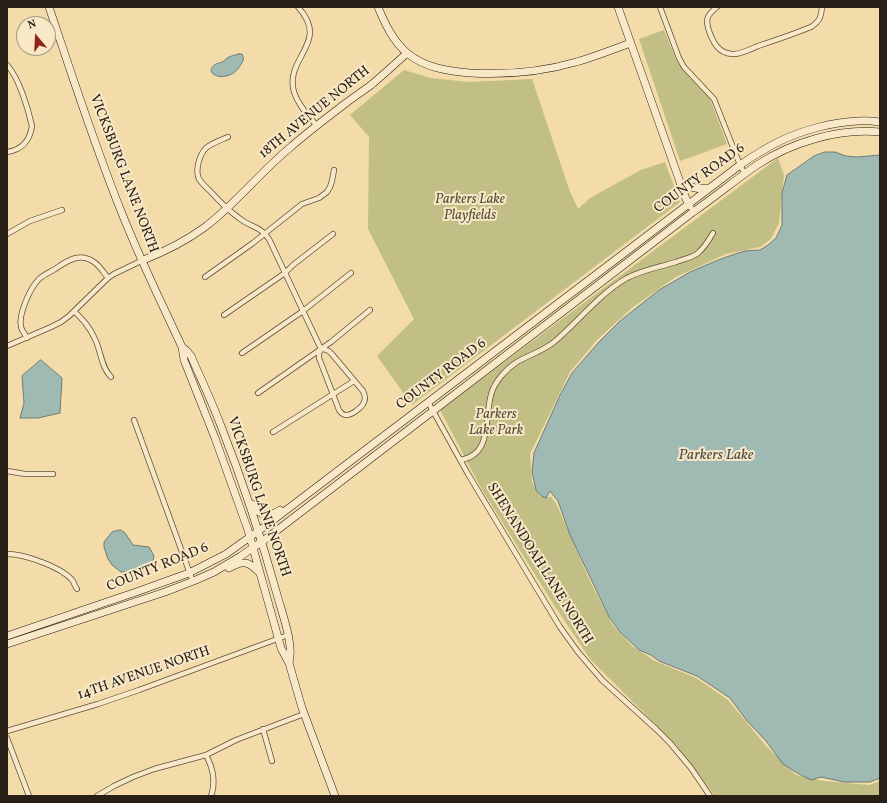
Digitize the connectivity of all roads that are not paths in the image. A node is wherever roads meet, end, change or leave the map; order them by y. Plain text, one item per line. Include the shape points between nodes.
1 (49, 7) edge
2 (298, 7) edge
3 (378, 7) edge
4 (618, 7) edge
5 (660, 7) edge
6 (717, 7) edge
7 (822, 7) edge
8 (631, 43) junction
9 (407, 53) junction
10 (7, 65) edge
11 (880, 122) edge
12 (316, 125) junction
13 (880, 132) edge
14 (228, 137) dead end
15 (7, 152) edge
16 (740, 165) junction
17 (334, 170) dead end
18 (745, 174) junction
19 (680, 183) junction
20 (710, 187) junction
21 (688, 204) junction
22 (227, 208) junction
23 (62, 210) dead end
24 (693, 212) junction
25 (713, 233) dead end
26 (7, 234) edge
27 (265, 234) junction
28 (333, 234) dead end
29 (141, 261) junction
30 (285, 273) junction
31 (351, 273) dead end
32 (205, 277) dead end
33 (108, 278) junction
34 (370, 310) dead end
35 (74, 311) junction
36 (303, 311) junction
37 (224, 315) dead end
38 (27, 338) junction
39 (7, 346) edge
40 (182, 347) junction
41 (321, 349) junction
42 (242, 353) dead end
43 (111, 377) dead end
44 (354, 381) junction
45 (258, 394) dead end
46 (333, 395) junction
47 (428, 402) junction
48 (433, 410) junction
49 (134, 420) dead end
50 (273, 432) dead end
51 (460, 460) junction
52 (7, 470) edge
53 (53, 474) dead end
54 (318, 485) junction
55 (246, 492) junction
56 (258, 531) junction
57 (250, 537) junction
58 (262, 541) junction
59 (253, 547) junction
60 (7, 554) edge
61 (189, 573) junction
62 (261, 575) junction
63 (194, 581) junction
64 (77, 589) dead end
65 (288, 635) junction
66 (7, 636) edge
67 (279, 638) junction
68 (7, 644) edge
69 (289, 663) junction
70 (304, 714) junction
71 (263, 729) junction
72 (7, 731) edge
73 (7, 738) edge
74 (206, 755) junction
75 (272, 761) dead end
76 (29, 796) edge
77 (96, 796) edge
78 (211, 796) edge
79 (335, 796) edge
80 (710, 796) edge

1 - 29 main road, VICKSBURG LANE NORTH via 120,210
2 - 12 street via 309,23 310,39 294,69 294,91 299,104
3 - 9 main road via 393,37
4 - 8 main road
5 - 16 street via 684,67 714,99
6 - 7 street via 708,17 707,24 718,49 732,54 811,27 821,16
8 - 9 main road via 574,63 505,74 438,69 416,60
8 - 19 main road
9 - 12 main road, 18TH AVENUE NORTH via 369,86
10 - 15 street via 16,77 32,126 26,143 16,150
11 - 16 main road, COUNTY ROAD 6 via 841,123 807,131 780,141
12 - 22 main road, 18TH AVENUE NORTH
13 - 18 main road, COUNTY ROAD 6 via 838,134 803,143 781,152
14 - 22 street via 207,147 197,170 200,181
16 - 18 street
16 - 20 main road, COUNTY ROAD 6
17 - 27 street via 327,192 302,204
18 - 24 main road, COUNTY ROAD 6
19 - 20 main road via 694,189
19 - 21 main road
20 - 21 main road, COUNTY ROAD 6
21 - 24 main road
21 - 47 main road, COUNTY ROAD 6
22 - 27 street via 239,219
22 - 29 main road, 18TH AVENUE NORTH via 189,238
23 - 26 street via 30,221
24 - 48 main road, COUNTY ROAD 6
25 - 51 street via 699,252 690,258 643,271 616,285 552,343 515,363 505,372 491,393 486,436 482,446 476,453
27 - 30 street
27 - 32 street
28 - 30 street
29 - 33 street, 18TH AVENUE NORTH
29 - 40 main road, VICKSBURG LANE NORTH
30 - 36 street
30 - 37 street
31 - 36 street
33 - 35 street, 18TH AVENUE NORTH
33 - 38 street via 94,262 81,258 67,261 43,276 36,283 23,310 21,327
34 - 41 street
35 - 38 street, 18TH AVENUE NORTH via 61,322
35 - 43 street via 90,328 104,368
36 - 41 street
36 - 42 street
38 - 39 street, 18TH AVENUE NORTH
40 - 55 main road, VICKSBURG LANE NORTH via 191,356 210,399
40 - 57 main road, VICKSBURG LANE NORTH via 184,360 216,438
41 - 44 street via 329,350
41 - 45 street
41 - 46 street via 319,358
44 - 46 street
44 - 46 street via 363,391 365,400 352,414 344,416
46 - 50 street
47 - 48 street, SHENANDOAH LANE NORTH
47 - 54 main road, COUNTY ROAD 6
48 - 51 street, SHENANDOAH LANE NORTH
48 - 58 main road, COUNTY ROAD 6
49 - 61 street
51 - 80 street, SHENANDOAH LANE NORTH via 560,627 578,652 602,680 670,743
52 - 53 street via 25,474
54 - 55 main road via 268,515 256,510
54 - 56 main road, COUNTY ROAD 6
55 - 56 main road, VICKSBURG LANE NORTH
56 - 57 main road, COUNTY ROAD 6
56 - 58 main road, VICKSBURG LANE NORTH
57 - 59 main road, VICKSBURG LANE NORTH
57 - 61 main road, COUNTY ROAD 6 via 226,554
58 - 59 main road, COUNTY ROAD 6
58 - 65 main road, VICKSBURG LANE NORTH
59 - 62 main road, VICKSBURG LANE NORTH
59 - 63 main road, COUNTY ROAD 6
60 - 64 street via 31,558 57,569 72,580
61 - 63 street
61 - 66 main road, COUNTY ROAD 6
62 - 63 main road via 252,565 241,562 209,578
62 - 67 main road, VICKSBURG LANE NORTH
63 - 68 main road, COUNTY ROAD 6
65 - 67 street, 14TH AVENUE NORTH
65 - 69 main road, VICKSBURG LANE NORTH via 291,656
67 - 69 main road, VICKSBURG LANE NORTH
67 - 72 street, 14TH AVENUE NORTH via 139,690
69 - 70 main road, VICKSBURG LANE NORTH
70 - 71 street
70 - 79 main road, VICKSBURG LANE NORTH
71 - 74 street
71 - 75 street
73 - 76 street
74 - 77 street via 133,776
74 - 78 street via 213,773

